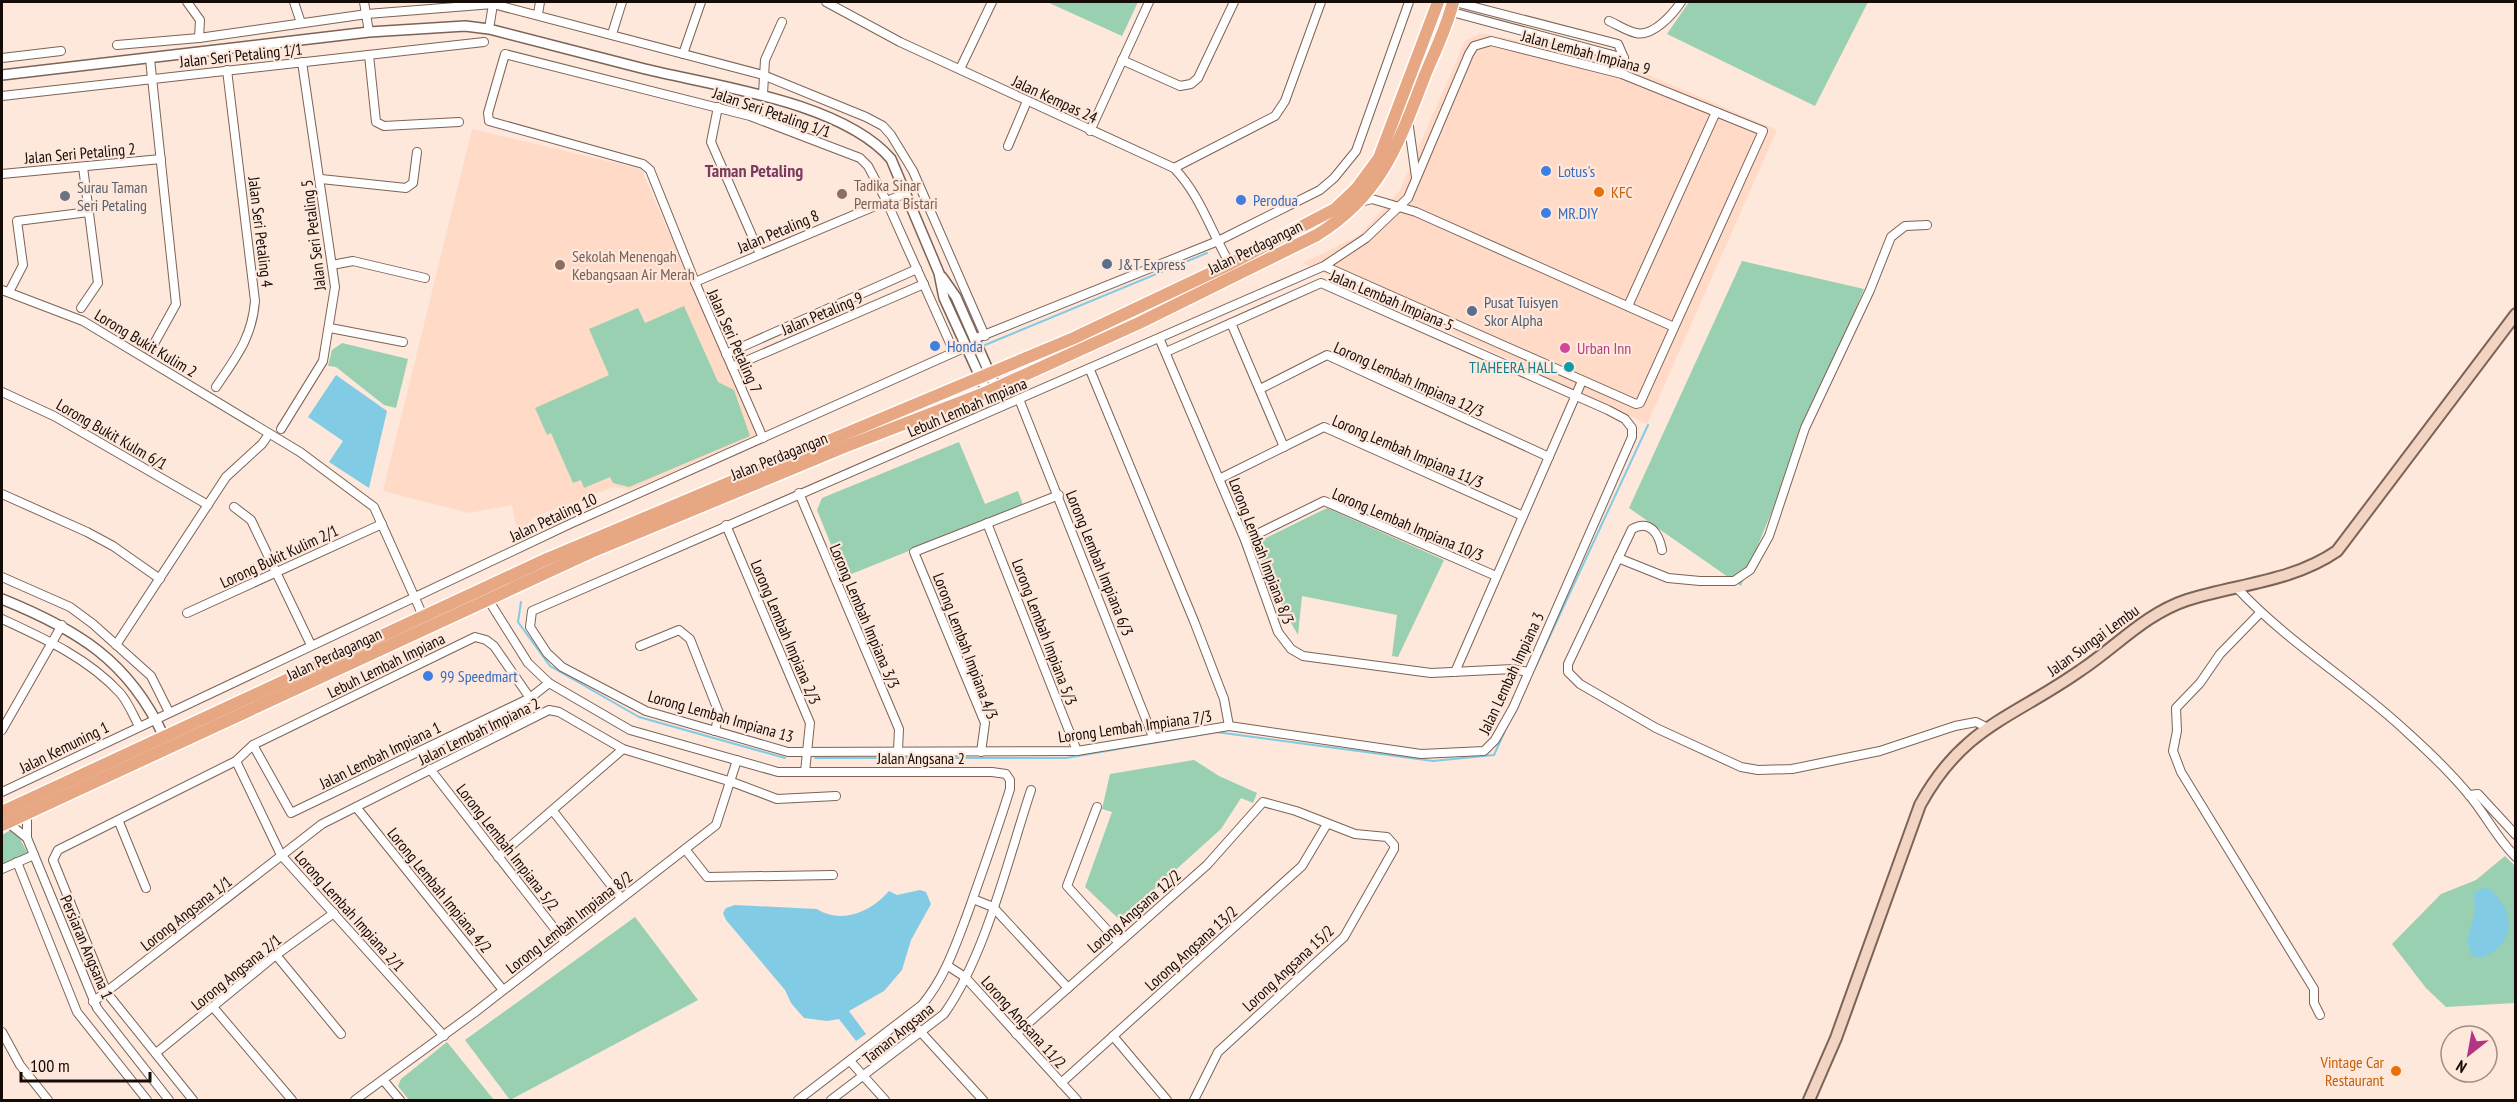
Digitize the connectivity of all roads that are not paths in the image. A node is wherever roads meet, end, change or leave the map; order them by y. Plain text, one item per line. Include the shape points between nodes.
1 (187, 2) edge
2 (294, 2) edge
3 (364, 2) edge
4 (540, 2) edge
5 (622, 2) edge
6 (701, 2) edge
7 (826, 2) edge
8 (992, 2) edge
9 (1149, 2) edge
10 (1234, 2) edge
11 (1321, 2) edge
12 (1409, 2) edge
13 (1681, 2) edge
14 (493, 4) junction
15 (1438, 5) edge
16 (1453, 5) edge
17 (366, 14) junction
18 (537, 14) junction
19 (1610, 21) dead end
20 (782, 22) dead end
21 (301, 23) junction
22 (489, 29) junction
23 (369, 32) junction
24 (612, 34) junction
25 (199, 38) junction
26 (484, 42) dead end
27 (1480, 43) joint
28 (117, 45) dead end
29 (61, 51) dead end
30 (683, 54) junction
31 (369, 55) junction
32 (1624, 57) junction
33 (2, 58) edge
34 (150, 59) junction
35 (1122, 60) junction
36 (302, 62) junction
37 (960, 69) junction
38 (227, 70) junction
39 (1622, 74) junction
40 (2, 75) edge
41 (763, 75) junction
42 (152, 79) junction
43 (763, 94) junction
44 (2, 96) edge
45 (1027, 101) junction
46 (718, 107) junction
47 (1716, 111) junction
48 (1408, 119) junction
49 (459, 122) dead end
50 (497, 125) joint
51 (1090, 130) junction
52 (1008, 146) dead end
53 (417, 152) dead end
54 (161, 159) junction
55 (83, 167) junction
56 (1174, 168) junction
57 (2, 174) edge
58 (1416, 178) junction
59 (321, 179) junction
60 (906, 193) junction
61 (1408, 198) junction
62 (886, 200) junction
63 (1360, 202) junction
64 (1400, 207) junction
65 (88, 212) junction
66 (1416, 212) junction
67 (1927, 225) dead end
68 (1218, 241) junction
69 (760, 254) junction
70 (332, 264) junction
71 (1230, 264) junction
72 (1324, 266) junction
73 (917, 269) junction
74 (939, 273) junction
75 (424, 278) dead end
76 (695, 282) junction
77 (924, 284) junction
78 (5, 291) edge
79 (1628, 306) junction
80 (81, 308) dead end
81 (2516, 314) edge
82 (1231, 323) junction
83 (1674, 327) junction
84 (330, 328) junction
85 (985, 336) junction
86 (974, 339) junction
87 (1160, 340) junction
88 (403, 342) dead end
89 (966, 347) junction
90 (150, 351) dead end
91 (954, 352) junction
92 (1166, 352) junction
93 (726, 354) junction
94 (732, 367) junction
95 (1090, 370) junction
96 (986, 377) junction
97 (1582, 381) junction
98 (216, 387) dead end
99 (992, 390) junction
100 (1260, 390) junction
101 (2, 392) edge
102 (1575, 396) junction
103 (1019, 399) junction
104 (281, 429) dead end
105 (269, 434) junction
106 (763, 438) junction
107 (1284, 447) junction
108 (1548, 457) junction
109 (1219, 479) junction
110 (799, 493) junction
111 (2, 494) edge
112 (1059, 495) junction
113 (208, 505) junction
114 (234, 507) dead end
115 (1523, 516) junction
116 (987, 523) junction
117 (382, 524) junction
118 (726, 525) junction
119 (1245, 540) junction
120 (1662, 549) dead end
121 (1617, 558) junction
122 (276, 572) junction
123 (1496, 576) junction
124 (2, 577) edge
125 (160, 579) junction
126 (2237, 588) junction
127 (414, 597) junction
128 (2, 599) edge
129 (489, 601) junction
130 (532, 611) joint
131 (187, 613) dead end
132 (2260, 613) junction
133 (423, 616) junction
134 (2, 619) edge
135 (62, 625) junction
136 (52, 642) junction
137 (116, 645) junction
138 (311, 645) junction
139 (640, 646) dead end
140 (1455, 672) junction
141 (1528, 672) junction
142 (549, 683) junction
143 (530, 698) junction
144 (169, 712) junction
145 (155, 718) junction
146 (139, 726) junction
147 (1229, 726) junction
148 (1986, 727) junction
149 (2, 730) edge
150 (715, 731) junction
151 (164, 736) junction
152 (1153, 737) junction
153 (253, 745) junction
154 (623, 749) junction
155 (898, 750) junction
156 (1077, 751) junction
157 (806, 752) junction
158 (981, 752) junction
159 (737, 760) junction
160 (236, 761) junction
161 (430, 769) junction
162 (805, 772) junction
163 (732, 782) junction
164 (1031, 790) dead end
165 (2, 792) edge
166 (2469, 795) junction
167 (836, 796) dead end
168 (356, 807) junction
169 (1097, 807) dead end
170 (553, 811) junction
171 (27, 814) junction
172 (3, 820) edge
173 (119, 822) junction
174 (1327, 824) junction
175 (2516, 835) edge
176 (27, 838) junction
177 (685, 849) junction
178 (34, 855) junction
179 (281, 855) junction
180 (498, 857) junction
181 (2516, 857) edge
182 (17, 862) junction
183 (2, 868) edge
184 (833, 875) dead end
185 (146, 888) dead end
186 (621, 898) junction
187 (973, 899) junction
188 (993, 907) junction
189 (334, 913) junction
190 (565, 942) junction
191 (1118, 942) junction
192 (276, 955) junction
193 (948, 966) junction
194 (965, 977) junction
195 (1068, 987) junction
196 (503, 990) junction
197 (107, 993) junction
198 (93, 1002) junction
199 (213, 1007) junction
200 (2320, 1015) dead end
201 (907, 1017) junction
202 (2, 1032) edge
203 (921, 1033) junction
204 (341, 1034) dead end
205 (1016, 1034) junction
206 (444, 1036) junction
207 (1113, 1036) junction
208 (156, 1053) junction
209 (850, 1061) junction
210 (865, 1077) junction
211 (384, 1081) junction
212 (1061, 1083) junction
213 (48, 1101) edge
214 (147, 1101) edge
215 (169, 1101) edge
216 (194, 1101) edge
217 (292, 1101) edge
218 (355, 1101) edge
219 (400, 1101) edge
220 (798, 1101) edge
221 (831, 1101) edge
222 (885, 1101) edge
223 (983, 1101) edge
224 (1077, 1101) edge
225 (1167, 1101) edge
226 (1194, 1101) edge
227 (1809, 1101) edge

1 - 25 street via 200,20
2 - 21 street
3 - 17 street
4 - 18 street
5 - 24 street
6 - 30 street
7 - 37 street, Jalan Kempas 24 via 859,22
8 - 37 street
9 - 35 street
10 - 35 street via 1191,84 1180,86
11 - 56 street via 1285,101 1275,116
12 - 68 street via 1356,151 1343,169 1320,190
13 - 19 street via 1671,16 1647,32 1637,34
14 - 17 street
14 - 18 street
14 - 22 street
15 - 16 street, Jalan Lembah Impiana 9
15 - 71 main road, Jalan Perdagangan via 1378,158 1357,188 1335,209
16 - 32 street, Jalan Lembah Impiana 9
16 - 32 street, Jalan Lembah Impiana 9 via 1618,44
16 - 48 main road, Jalan Perdagangan
17 - 21 street
17 - 23 street
18 - 24 street
20 - 41 street via 770,43
21 - 25 street
22 - 23 street via 465,26
22 - 43 street
23 - 34 street
24 - 30 street
25 - 28 street
26 - 31 street, Jalan Seri Petaling 1/1
27 - 39 street, Jalan Lembah Impiana 9 via 1491,41
27 - 58 street, Lebuh Lembah Impiana via 1469,54
29 - 33 street
30 - 41 street
31 - 36 street, Jalan Seri Petaling 1/1
31 - 49 street via 376,122 384,126
32 - 39 street
34 - 40 street
34 - 42 street
35 - 51 street
36 - 38 street, Jalan Seri Petaling 1/1
36 - 59 street, Jalan Seri Petaling 5
37 - 45 street, Jalan Kempas 24
38 - 42 street, Jalan Seri Petaling 1/1
38 - 98 street, Jalan Seri Petaling 4 via 255,301 253,324 245,344
39 - 47 street, Jalan Lembah Impiana 9
41 - 43 street
41 - 85 street via 866,117 891,135 913,171
42 - 44 street, Jalan Seri Petaling 1/1
42 - 54 street
43 - 60 street via 815,113 873,142 891,159
45 - 51 street, Jalan Kempas 24
45 - 52 street
46 - 50 street, Jalan Seri Petaling 1/1 via 508,53 503,57 488,113 489,121
46 - 62 street, Jalan Seri Petaling 1/1 via 860,158
46 - 69 street via 711,142
47 - 79 street
47 - 83 street, Jalan Lembah Impiana 9 via 1763,131
48 - 58 street
48 - 63 main road, Jalan Perdagangan via 1389,163
50 - 76 street, Jalan Seri Petaling 7 via 647,166
51 - 56 street, Jalan Kempas 24
53 - 59 street via 413,183 406,188
54 - 55 street, Jalan Seri Petaling 2
54 - 90 street via 176,304
55 - 57 street, Jalan Seri Petaling 2
55 - 65 street
56 - 68 street, Jalan Kempas 24 via 1202,205
58 - 61 street, Lebuh Lembah Impiana
59 - 70 street, Jalan Seri Petaling 5
60 - 62 street, Jalan Petaling 8
60 - 74 street
61 - 64 street, Lebuh Lembah Impiana
61 - 66 street
62 - 69 street, Jalan Petaling 8
62 - 73 street, Jalan Seri Petaling 1/1
63 - 64 street via 1372,199
63 - 99 main road, Jalan Perdagangan via 1339,222 1317,235
64 - 66 street
64 - 72 street, Lebuh Lembah Impiana via 1366,238
65 - 78 street via 17,221 22,265
65 - 80 street via 98,283
66 - 79 street
67 - 121 street via 1914,224 1898,231 1886,248 1805,428 1769,536 1750,570 1734,581 1700,581 1668,578
68 - 71 street, Jalan Kempas 24
68 - 85 street
69 - 76 street, Jalan Petaling 8
70 - 75 street via 353,261
70 - 84 street, Jalan Seri Petaling 5 via 335,287
71 - 96 main road, Jalan Perdagangan
72 - 87 street, Lebuh Lembah Impiana
72 - 97 street, Jalan Lembah Impiana 5
73 - 77 street, Jalan Seri Petaling 1/1
73 - 93 street
74 - 86 street via 956,297
74 - 89 street via 944,298
76 - 93 street, Jalan Seri Petaling 7
77 - 91 street, Jalan Seri Petaling 1/1
77 - 94 street, Jalan Petaling 9
78 - 105 street, Lorong Bukit Kulim 2 via 82,321
79 - 83 street
81 - 126 main road, Jalan Sungai Lembu via 2337,551 2297,572
82 - 92 street, Jalan Lembah Impiana 5
82 - 100 street
82 - 102 street, Jalan Lembah Impiana 5 via 1321,283
83 - 97 street, Jalan Lembah Impiana 5 via 1640,403
84 - 88 street
84 - 104 street, Jalan Seri Petaling 5 via 324,361
85 - 86 street
86 - 96 street
87 - 92 street, Lorong Lembah Impiana 8/3
87 - 95 street, Lebuh Lembah Impiana
89 - 91 street, Jalan Petaling 10
89 - 96 street
91 - 106 street, Jalan Petaling 10
92 - 109 street, Lorong Lembah Impiana 8/3
93 - 94 street, Jalan Seri Petaling 7
94 - 106 street, Jalan Seri Petaling 7
95 - 103 street, Lebuh Lembah Impiana
95 - 147 street, Lorong Lembah Impiana 7/3 via 1194,621 1224,699
96 - 99 street
96 - 133 main road, Jalan Perdagangan via 547,559
97 - 102 street
99 - 129 main road, Jalan Perdagangan via 591,552
100 - 107 street
100 - 108 street, Lorong Lembah Impiana 12/3 via 1324,354
101 - 113 street, Lorong Bukit Kulm 6/1 via 54,416
102 - 108 street
102 - 141 street, Jalan Lembah Impiana 3 via 1625,419 1632,428 1632,437
103 - 110 street, Lebuh Lembah Impiana
103 - 112 street, Lorong Lembah Impiana 6/3
105 - 113 street via 226,477
105 - 117 street, Lorong Bukit Kulim 2 via 374,507
106 - 127 street, Jalan Petaling 10
107 - 109 street, Lorong Lembah Impiana 11/3
107 - 115 street, Lorong Lembah Impiana 11/3 via 1324,426
108 - 115 street
109 - 119 street, Lorong Lembah Impiana 8/3
110 - 118 street, Lebuh Lembah Impiana
110 - 155 street, Lorong Lembah Impiana 3/3 via 899,729
111 - 125 street via 87,532
112 - 116 street
112 - 152 street, Lorong Lembah Impiana 6/3
113 - 125 street
114 - 122 street via 251,520
115 - 123 street
116 - 156 street, Lorong Lembah Impiana 5/3
116 - 158 street, Lorong Lembah Impiana 4/3 via 914,552 985,723
117 - 122 street, Lorong Bukit Kulim 2/1
117 - 127 street, Lorong Bukit Kulim 2
118 - 130 street, Lebuh Lembah Impiana
118 - 157 street, Lorong Lembah Impiana 2/3 via 810,723
119 - 123 street, Lorong Lembah Impiana 10/3 via 1324,501
119 - 140 street, Lorong Lembah Impiana 8/3 via 1278,632 1291,649 1304,656 1431,673
120 - 121 street via 1658,533 1638,526 1628,535
121 - 148 street via 1568,664 1568,672 1588,689 1656,728 1742,767 1774,770 1880,751 1955,726 1976,722
122 - 131 street, Lorong Bukit Kulim 2/1
122 - 138 street
123 - 140 street
124 - 137 street via 70,607
125 - 137 street
126 - 132 street
126 - 148 main road, Jalan Sungai Lembu via 2188,600 2145,619 2082,670
127 - 133 street, Lorong Bukit Kulim 2
127 - 138 street, Jalan Petaling 10
128 - 135 street
129 - 142 street, Jalan Angsana 2 via 528,663
129 - 171 main road, Jalan Perdagangan
130 - 150 street, Lorong Lembah Impiana 13 via 530,627 562,667 646,711
132 - 166 street via 2363,692
132 - 200 street via 2179,703 2173,751 2181,772 2314,989 2314,1003
133 - 151 main road, Jalan Perdagangan
134 - 136 street
135 - 136 street
135 - 145 street via 112,662 140,693
136 - 146 street via 121,694
136 - 149 street
137 - 144 street via 151,676
138 - 144 street, Jalan Petaling 10
139 - 150 street via 679,630 690,639 719,713
140 - 141 street, Lorong Lembah Impiana 8/3
141 - 147 street, Jalan Lembah Impiana 3 via 1499,732 1484,751 1421,754
142 - 143 street, Jalan Lembah Impiana 1
142 - 159 street, Jalan Angsana 2 via 630,730
143 - 153 street, Lebuh Lembah Impiana via 494,646 475,637
143 - 153 street, Jalan Lembah Impiana 1 via 291,813
144 - 145 street, Jalan Petaling 10
145 - 146 street, Jalan Kemuning 1
145 - 151 street
146 - 165 street, Jalan Kemuning 1
147 - 152 street, Lorong Lembah Impiana 7/3
148 - 227 main road, Jalan Sungai Lembu via 1954,755 1920,805 1836,1038
150 - 157 street, Lorong Lembah Impiana 13 via 781,751
151 - 172 main road, Jalan Perdagangan
152 - 156 street, Lorong Lembah Impiana 7/3
153 - 160 street, Lebuh Lembah Impiana
154 - 161 street, Jalan Lembah Impiana 2 via 549,710
154 - 163 street, Jalan Lembah Impiana 2
154 - 170 street
155 - 157 street, Lorong Lembah Impiana 7/3
155 - 158 street, Lorong Lembah Impiana 7/3
156 - 158 street, Lorong Lembah Impiana 7/3
157 - 162 street, Lorong Lembah Impiana 2/3
159 - 162 street, Jalan Angsana 2 via 778,772
159 - 163 street, Lorong Lembah Impiana 8/2
160 - 173 street, Lebuh Lembah Impiana
160 - 179 street, Lorong Lembah Impiana 2/1
161 - 168 street, Jalan Lembah Impiana 2
161 - 180 street, Lorong Lembah Impiana 5/2
162 - 187 street, Jalan Angsana 2 via 1006,774 1010,789
163 - 167 street, Jalan Lembah Impiana 2 via 777,798
163 - 177 street, Lorong Lembah Impiana 8/2 via 716,825
164 - 188 street, Taman Angsana
166 - 175 street via 2478,794
166 - 181 street via 2503,845
168 - 179 street, Jalan Lembah Impiana 2 via 322,824
168 - 196 street, Lorong Lembah Impiana 4/2
169 - 191 street via 1067,886
170 - 180 street
170 - 186 street
171 - 172 main road, Jalan Perdagangan
171 - 176 street, Persiaran Angsana 1
172 - 176 street, Persiaran Angsana 1
173 - 185 street
173 - 197 street via 58,850 53,860
174 - 191 street, Lorong Angsana 12/2 via 1263,802 1207,865
174 - 207 street, Lorong Angsana 13/2 via 1302,866
174 - 226 street, Lorong Angsana 15/2 via 1355,834 1387,837 1394,849 1344,937 1218,1052
176 - 178 street, Persiaran Angsana 1
177 - 184 street via 706,877
177 - 186 street, Lorong Lembah Impiana 8/2
178 - 182 street
178 - 198 street, Persiaran Angsana 1
179 - 189 street, Lorong Lembah Impiana 2/1
179 - 197 street, Lorong Angsana 1/1
180 - 190 street, Lorong Lembah Impiana 5/2
182 - 183 street
182 - 214 street via 77,1012
186 - 190 street, Lorong Lembah Impiana 8/2
187 - 188 street
187 - 193 street, Jalan Angsana 2
188 - 194 street, Taman Angsana
188 - 195 street
189 - 192 street, Lorong Angsana 2/1
189 - 206 street, Lorong Lembah Impiana 2/1
190 - 196 street, Lorong Lembah Impiana 8/2
191 - 195 street, Lorong Angsana 12/2
192 - 199 street, Lorong Angsana 2/1
192 - 204 street
193 - 194 street, Lorong Angsana 11/2
193 - 201 street, Jalan Angsana 2 via 931,995
194 - 203 street, Taman Angsana via 944,1014
194 - 205 street, Lorong Angsana 11/2
195 - 205 street, Lorong Angsana 12/2
196 - 206 street, Lorong Lembah Impiana 8/2
197 - 198 street, Lorong Angsana 1/1
197 - 208 street
198 - 215 street, Persiaran Angsana 1
199 - 208 street, Lorong Angsana 2/1
199 - 217 street
201 - 203 street
201 - 209 street, Jalan Angsana 2
202 - 213 street via 20,1065
203 - 210 street, Taman Angsana
203 - 223 street
205 - 212 street, Lorong Angsana 11/2
206 - 211 street, Lorong Lembah Impiana 8/2
207 - 212 street, Lorong Angsana 13/2
207 - 225 street
208 - 216 street
209 - 210 street
209 - 220 street, Jalan Angsana 2
210 - 221 street, Taman Angsana
210 - 222 street
211 - 218 street, Lorong Lembah Impiana 8/2
211 - 219 street
212 - 224 street, Lorong Angsana 11/2

